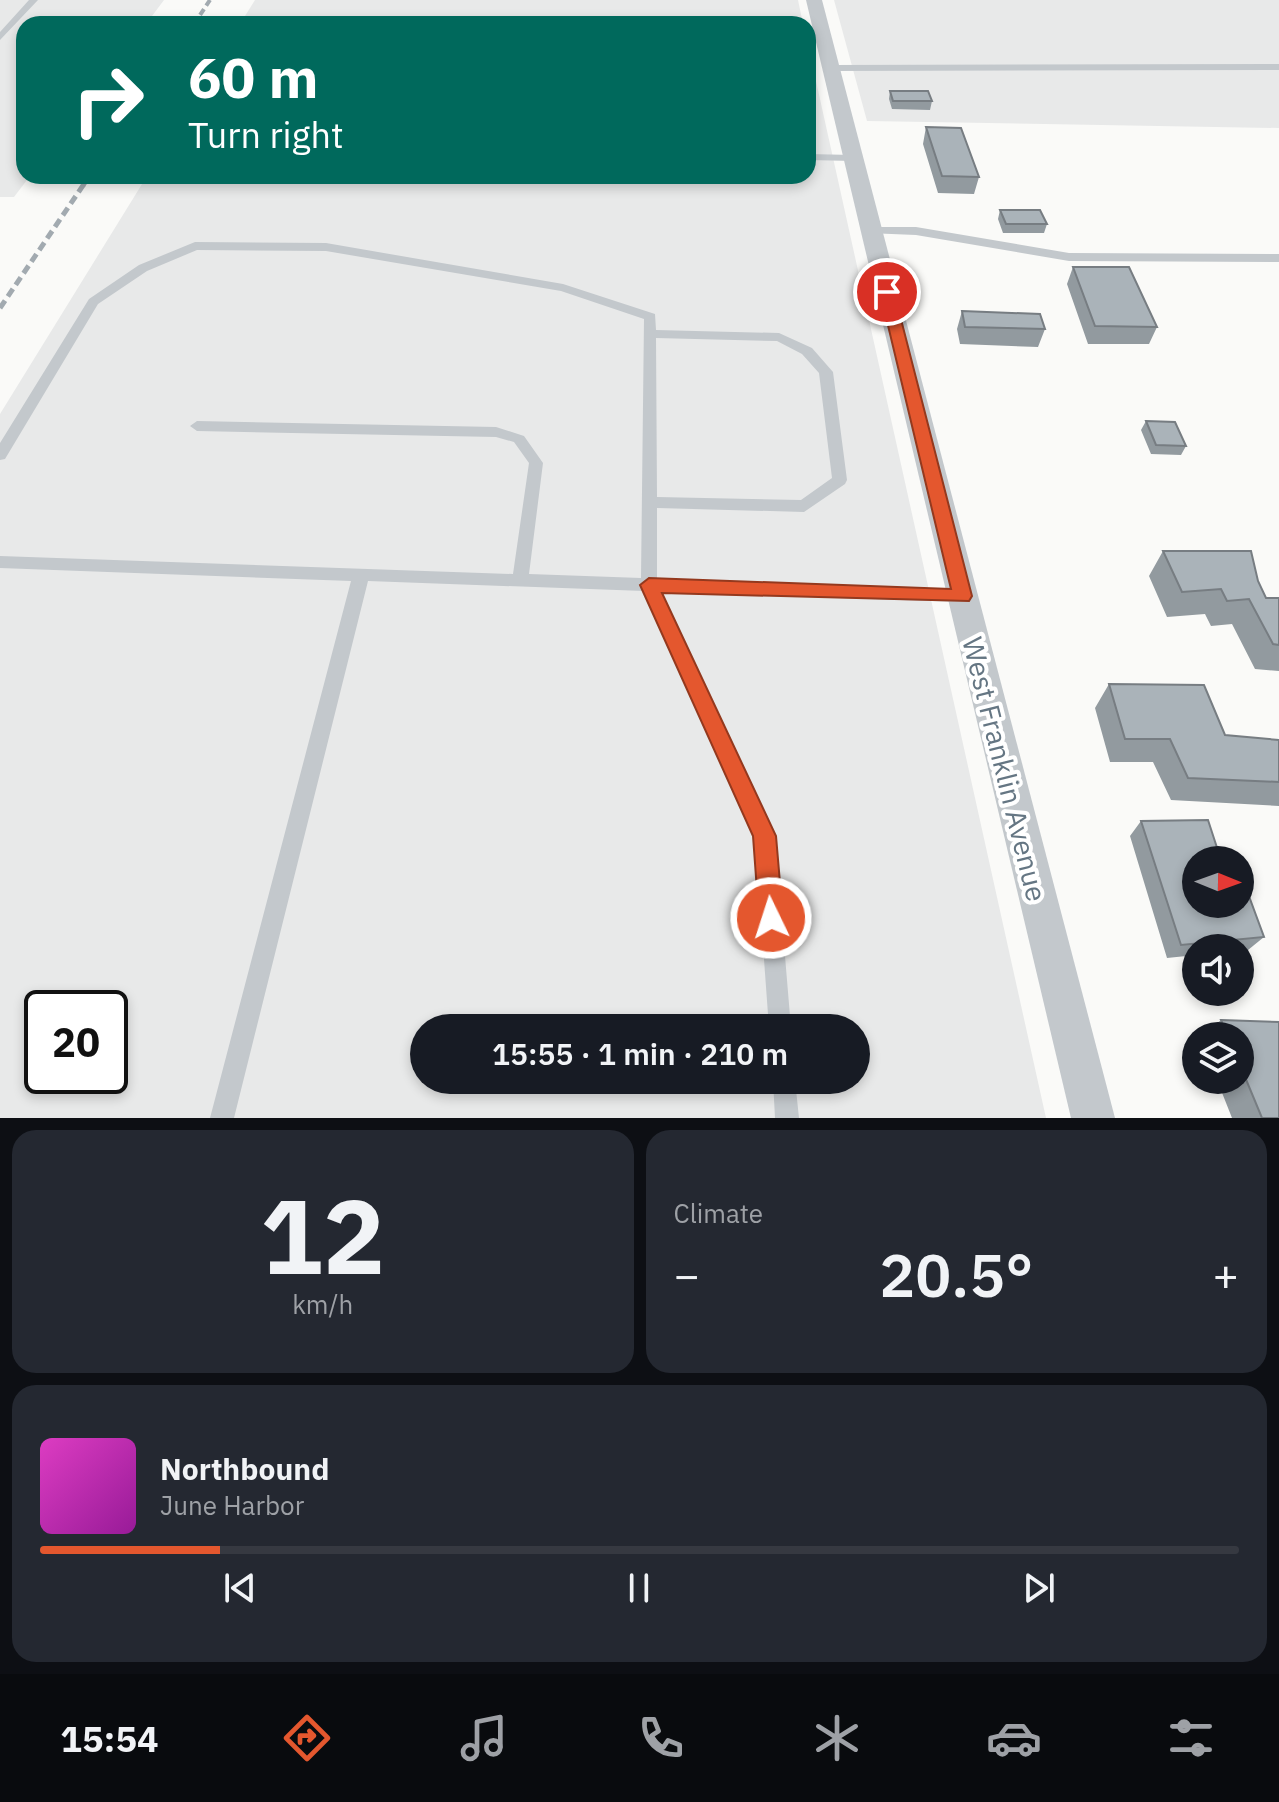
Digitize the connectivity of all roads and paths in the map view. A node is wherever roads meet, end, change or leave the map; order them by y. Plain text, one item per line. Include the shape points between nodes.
1 (34, 0) edge
2 (814, 0) edge
3 (19, 16) edge
4 (16, 20) edge
5 (0, 37) edge
6 (1279, 67) edge
7 (831, 68) junction
8 (816, 157) edge
9 (853, 158) junction
10 (871, 231) junction
11 (1279, 258) edge
12 (650, 334) junction
13 (197, 426) dead end
14 (0, 455) edge
15 (649, 502) junction
16 (0, 562) edge
17 (361, 575) junction
18 (520, 581) junction
19 (649, 585) junction
20 (962, 596) junction
21 (779, 1014) edge
22 (785, 1094) edge
23 (222, 1118) edge
24 (787, 1118) edge
25 (1093, 1118) edge

1 - 3 lane
2 - 7 street, West Franklin Avenue
4 - 5 lane
6 - 7 lane
7 - 9 street, West Franklin Avenue
8 - 9 lane
9 - 10 street, West Franklin Avenue
10 - 11 lane via 916,231 1069,257
10 - 20 street, West Franklin Avenue
12 - 14 lane via 650,317 563,288 326,247 195,246 143,268 93,302
12 - 15 lane
12 - 15 lane via 779,337 807,351 826,372 840,480 804,506
13 - 18 lane via 496,432 519,439 536,463
15 - 19 lane
16 - 17 lane
17 - 18 lane
17 - 23 lane
18 - 19 lane
19 - 20 lane
19 - 21 lane via 765,836
20 - 25 street, West Franklin Avenue
22 - 24 lane

